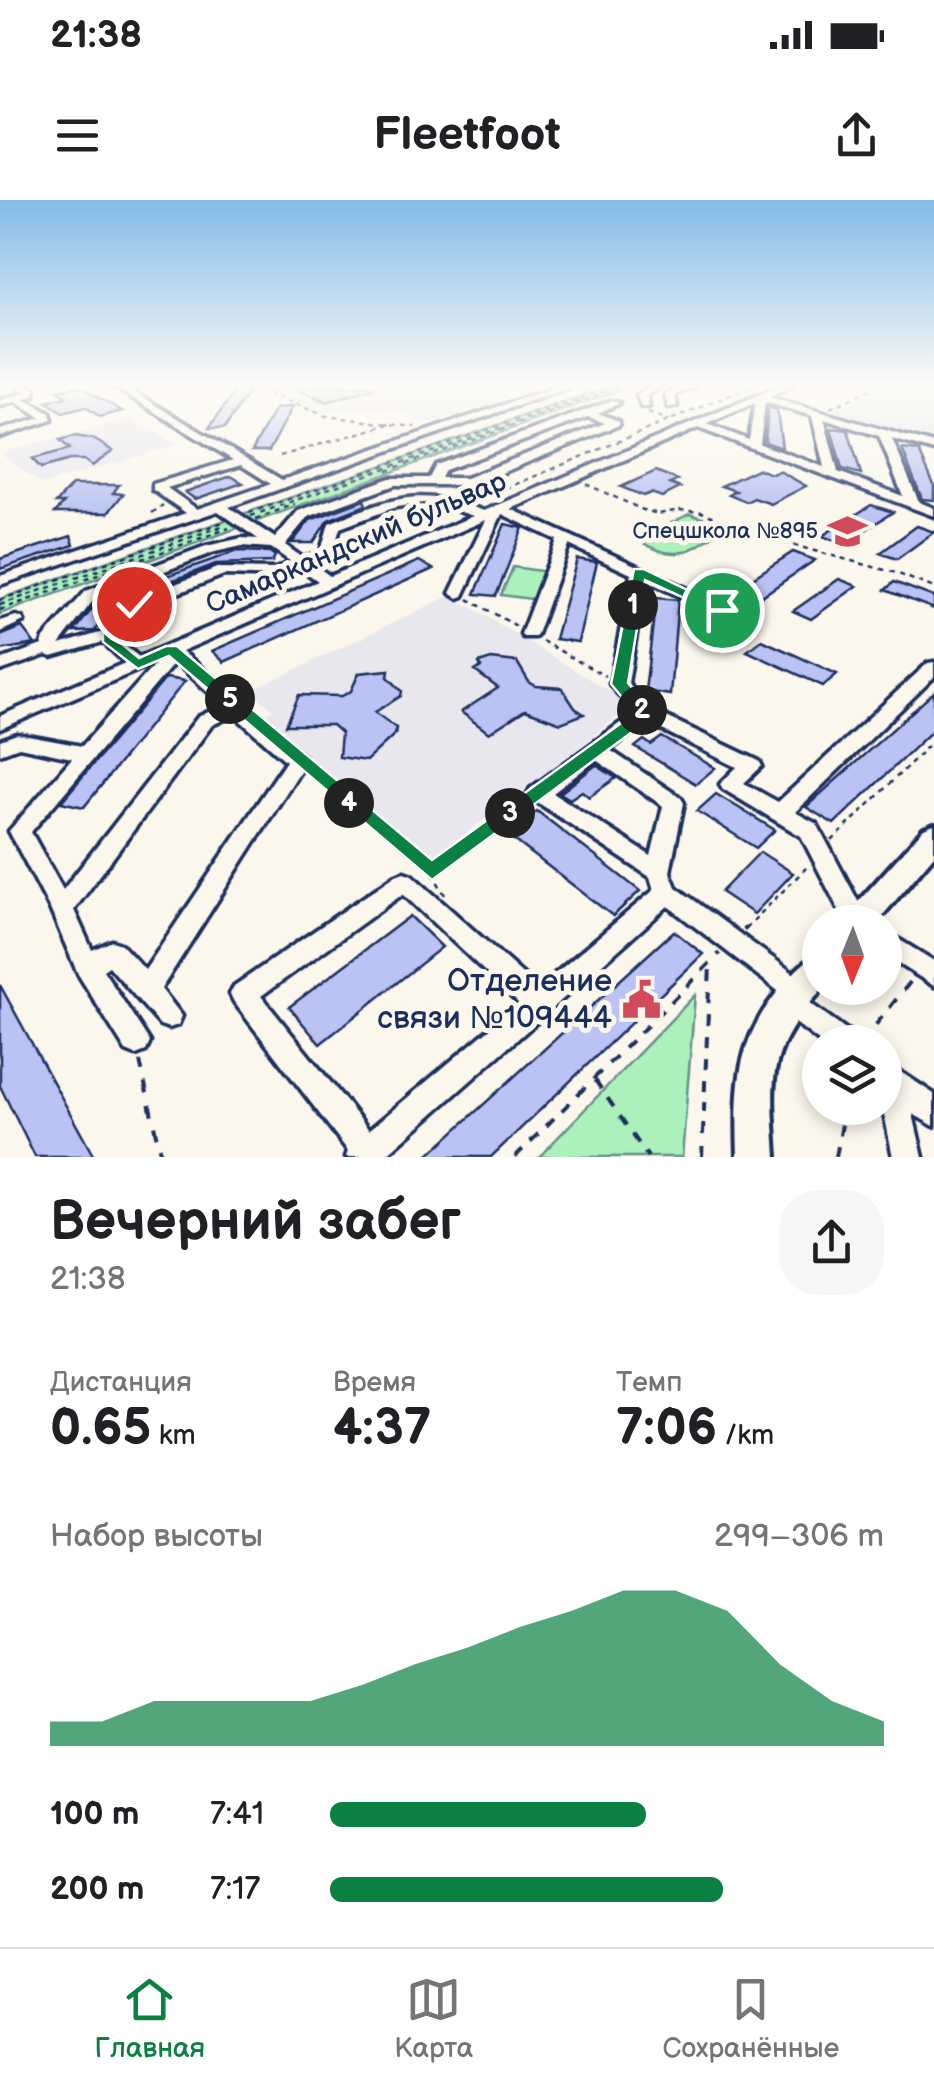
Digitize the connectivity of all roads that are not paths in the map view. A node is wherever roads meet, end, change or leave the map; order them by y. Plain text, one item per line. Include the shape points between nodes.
1 (193, 431) edge
2 (438, 431) edge
3 (540, 431) edge
4 (596, 431) edge
5 (680, 431) edge
6 (714, 431) edge
7 (755, 431) edge
8 (822, 431) edge
9 (873, 431) edge
10 (884, 434) junction
11 (754, 446) junction
12 (934, 448) edge
13 (244, 461) junction
14 (832, 474) junction
15 (434, 479) junction
16 (282, 485) junction
17 (913, 504) junction
18 (220, 506) junction
19 (491, 512) junction
20 (934, 512) edge
21 (196, 514) junction
22 (564, 537) junction
23 (278, 544) junction
24 (311, 566) junction
25 (639, 572) junction
26 (0, 581) edge
27 (329, 582) junction
28 (458, 594) dead end
29 (722, 610) dead end
30 (530, 634) dead end
31 (110, 635) junction
32 (51, 648) junction
33 (173, 651) junction
34 (138, 664) junction
35 (0, 666) edge
36 (934, 667) edge
37 (237, 706) junction
38 (645, 714) junction
39 (0, 723) edge
40 (0, 746) edge
41 (596, 750) junction
42 (88, 754) junction
43 (780, 813) junction
44 (934, 836) edge
45 (663, 883) junction
46 (849, 905) edge
47 (873, 905) edge
48 (62, 909) junction
49 (902, 953) edge
50 (88, 966) junction
51 (928, 971) edge
52 (802, 987) edge
53 (802, 989) edge
54 (146, 990) junction
55 (538, 1005) junction
56 (169, 1016) dead end
57 (136, 1042) road end
58 (902, 1088) edge
59 (934, 1112) edge
60 (900, 1125) edge
61 (364, 1154) edge
62 (756, 1157) edge
63 (908, 1157) edge

1 - 13 street
2 - 16 street
3 - 15 street via 440,468
4 - 15 street via 468,482
5 - 19 street, Самаркандский бульвар
6 - 11 street
7 - 11 street
8 - 14 street
9 - 10 street
10 - 12 street
10 - 17 street
11 - 14 street
13 - 16 street
13 - 21 street via 157,487
14 - 17 street
15 - 23 street via 394,481 304,514
16 - 18 street
17 - 20 street
18 - 21 street
18 - 23 street
19 - 22 street
19 - 24 street via 446,499 404,498 334,526 327,554
19 - 27 street, Самаркандский бульвар
19 - 28 street
21 - 26 street
22 - 25 street
22 - 30 street
23 - 24 street
23 - 32 street via 210,549 91,594
24 - 27 street
24 - 31 street via 204,578 134,604
25 - 29 street
25 - 38 street via 620,684
27 - 33 street, Самаркандский бульвар
31 - 32 street
31 - 34 street
32 - 35 street
33 - 34 street, Самаркандский бульвар
33 - 37 street
33 - 42 street
34 - 39 street, Самаркандский бульвар
36 - 43 street
37 - 48 street via 204,721
37 - 54 street via 296,760
38 - 41 street
38 - 43 street via 752,766 730,784
40 - 42 street via 17,740
41 - 45 street via 674,803
41 - 45 street via 538,793
42 - 48 street via 20,832
43 - 46 street via 808,830
44 - 47 main road
45 - 52 street
45 - 55 street
48 - 50 street
49 - 51 street
50 - 54 street via 112,952
50 - 57 street
53 - 62 main road via 761,1048
54 - 56 street
55 - 61 street
55 - 61 street via 404,880 243,994
58 - 59 street
60 - 63 street

